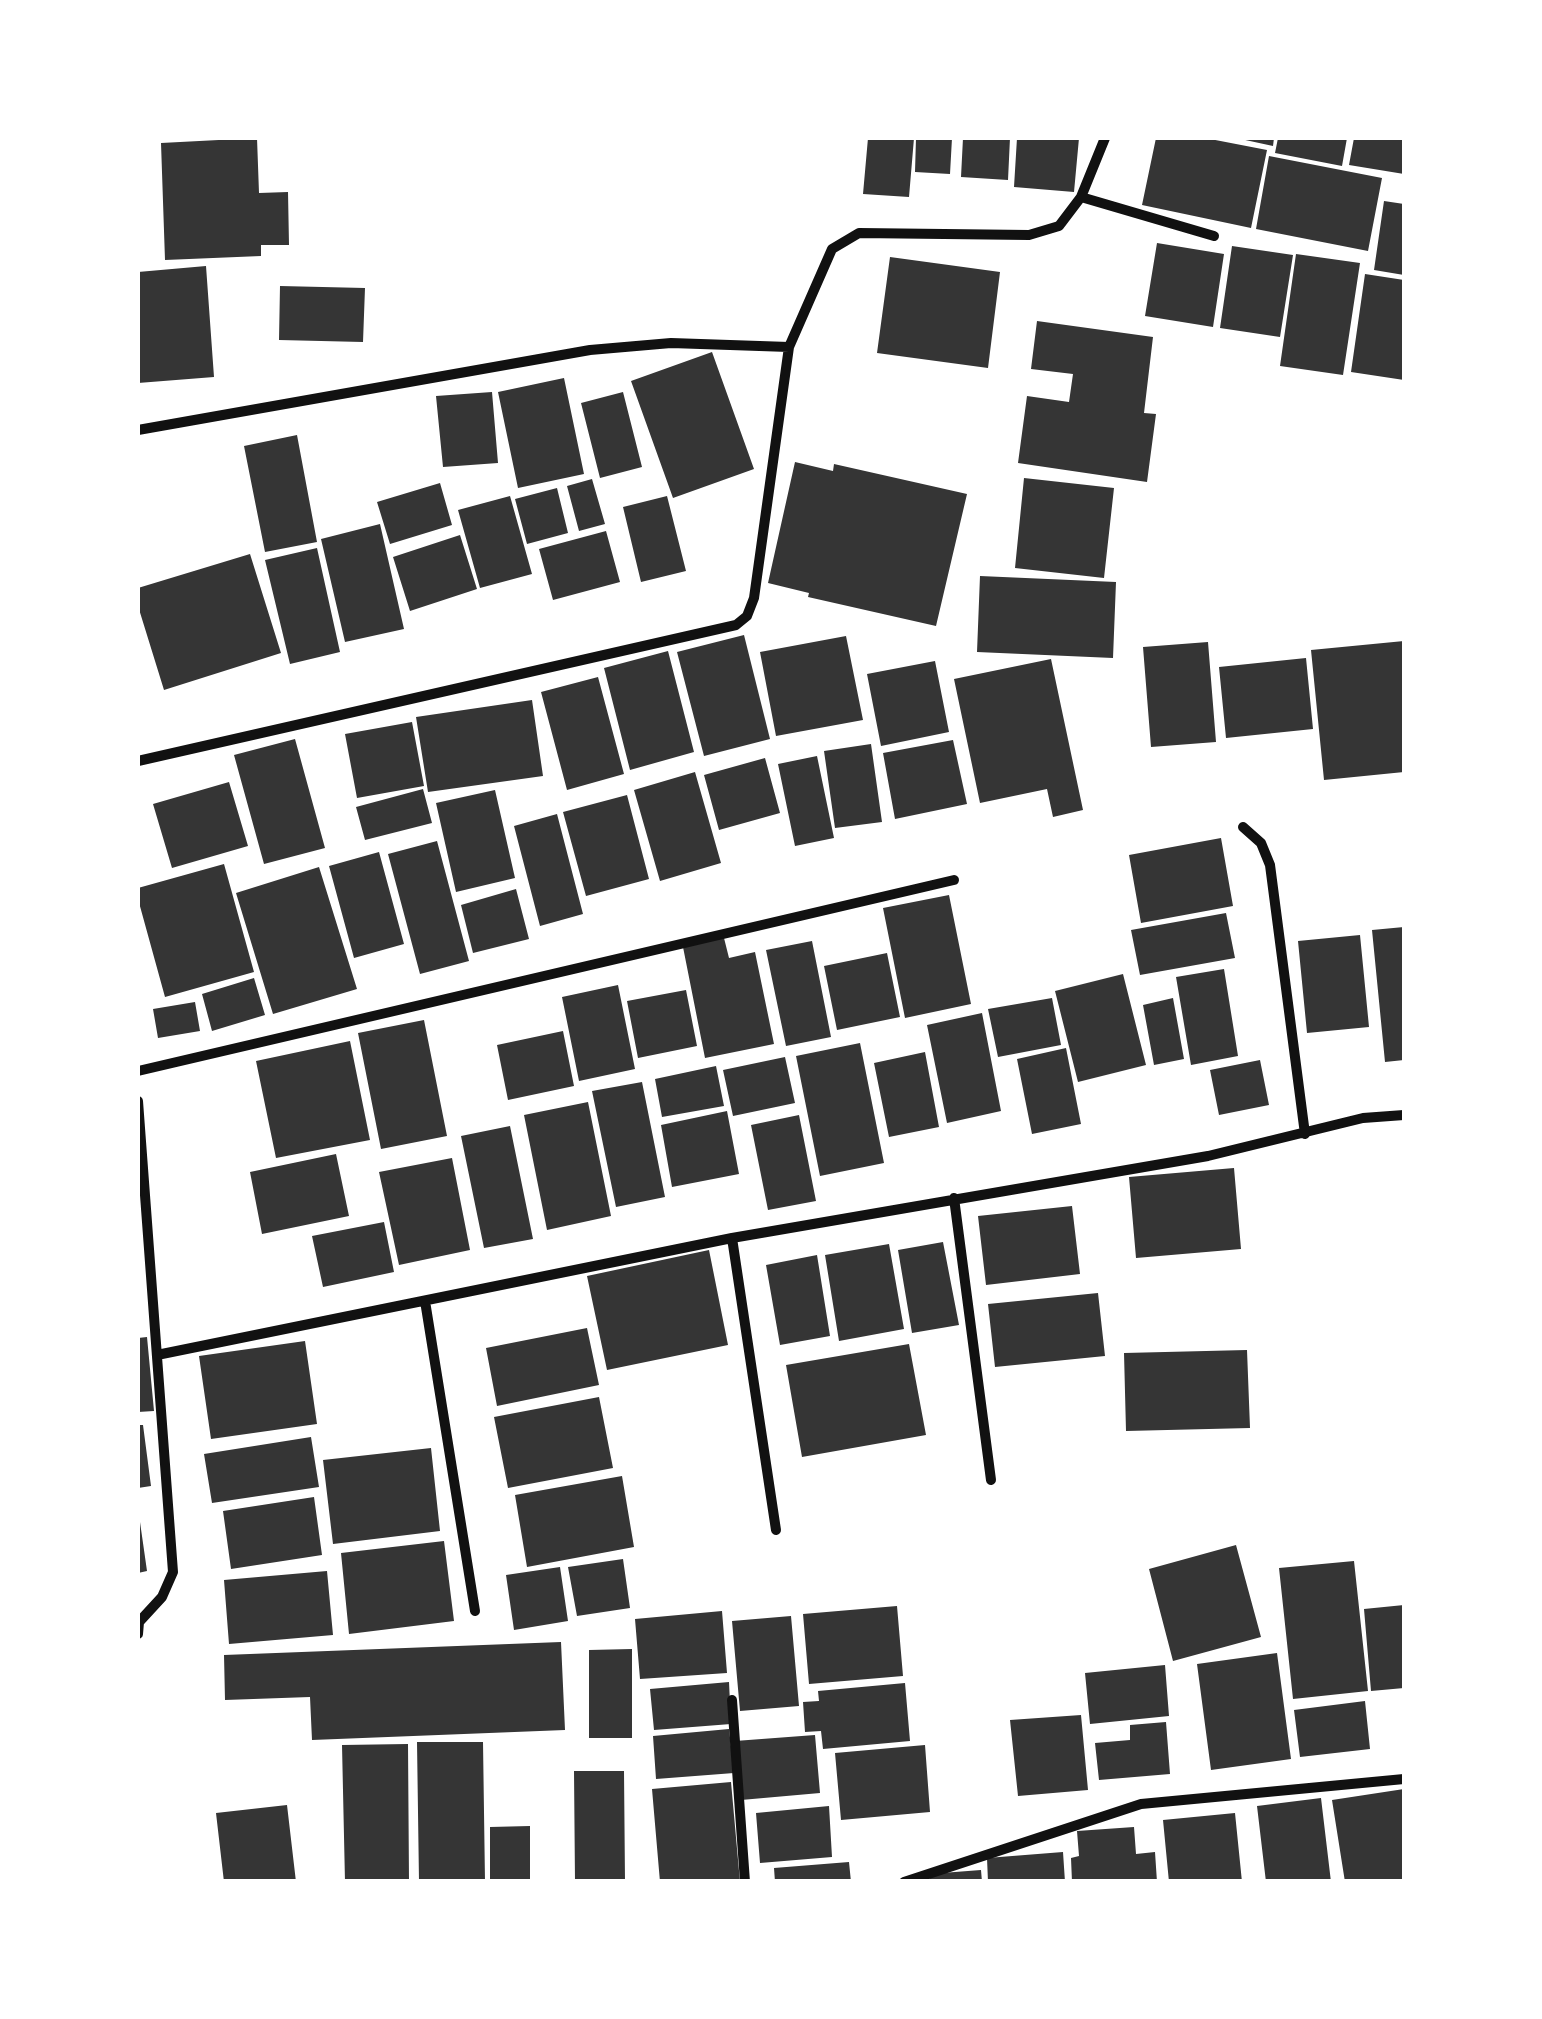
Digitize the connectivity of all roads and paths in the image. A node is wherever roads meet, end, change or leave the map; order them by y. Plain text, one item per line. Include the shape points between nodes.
1 (1105, 138) edge
2 (1081, 197) junction
3 (1214, 236) dead end
4 (789, 347) junction
5 (138, 430) edge
6 (138, 762) edge
7 (1243, 827) dead end
8 (954, 880) dead end
9 (138, 1071) edge
10 (138, 1101) edge
11 (1404, 1115) edge
12 (1305, 1134) junction
13 (954, 1198) junction
14 (732, 1238) junction
15 (426, 1301) junction
16 (158, 1355) junction
17 (990, 1480) dead end
18 (776, 1530) dead end
19 (475, 1611) dead end
20 (138, 1626) edge
21 (732, 1700) dead end
22 (1404, 1779) edge
23 (745, 1882) edge
24 (904, 1882) edge

1 - 2 street
2 - 3 street
2 - 4 street via 1060,226 1028,234 859,233 845,239 832,249
4 - 5 street via 672,343 590,350
4 - 6 street via 754,598 736,625
7 - 12 street via 1270,865
8 - 9 street
10 - 16 street
11 - 12 street
12 - 13 street
13 - 14 street
13 - 17 street
14 - 15 street
14 - 18 street
15 - 16 street
15 - 19 street
16 - 20 street via 172,1572
21 - 23 street
22 - 24 street via 1141,1804

